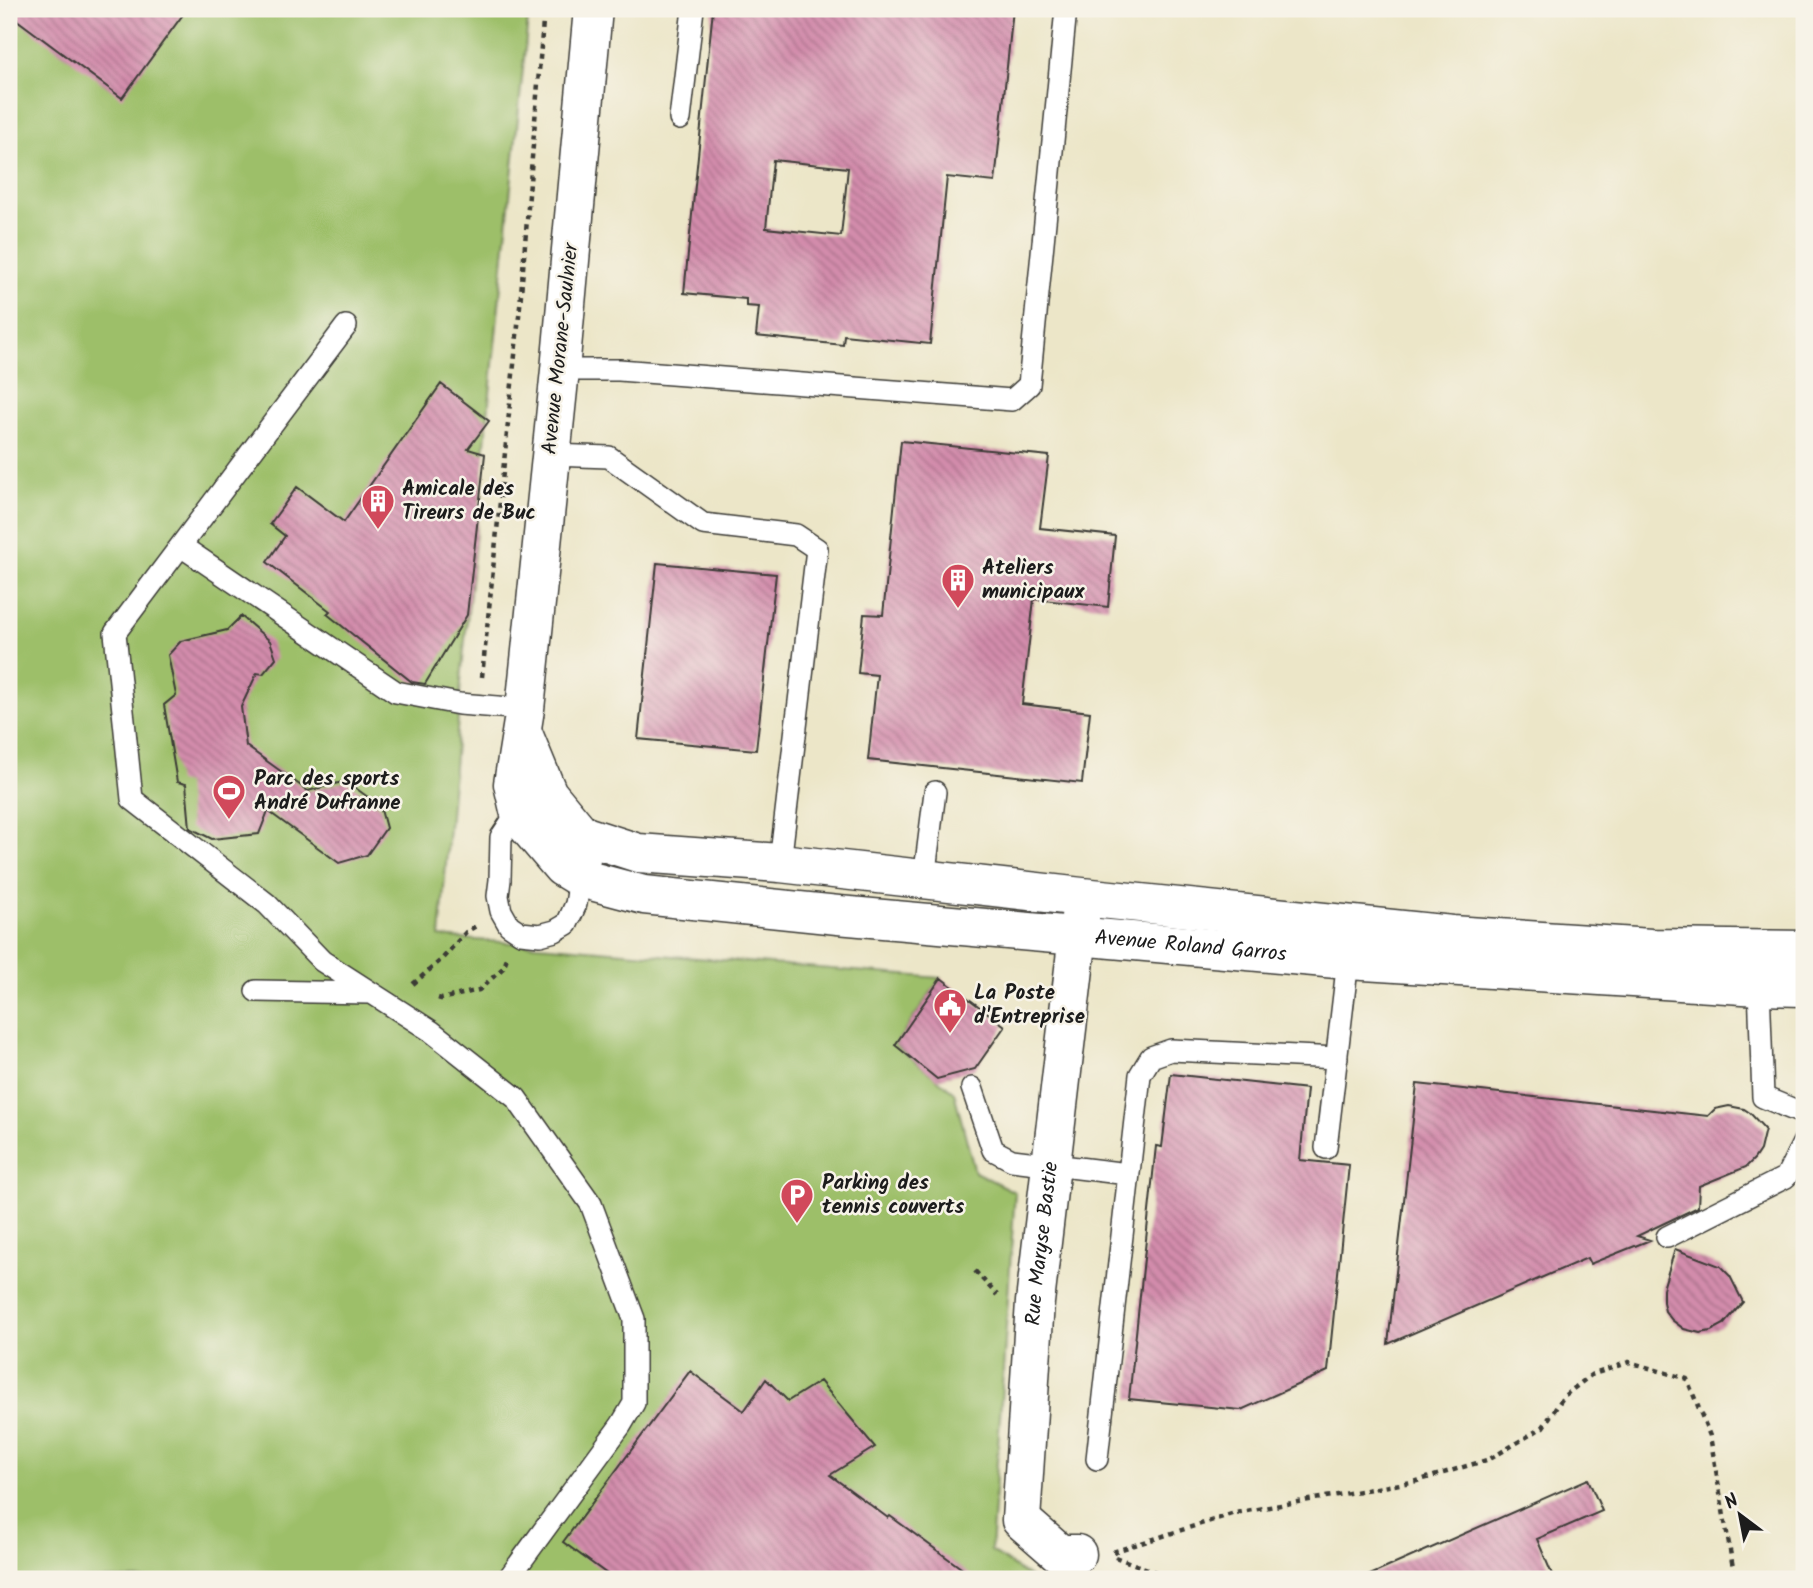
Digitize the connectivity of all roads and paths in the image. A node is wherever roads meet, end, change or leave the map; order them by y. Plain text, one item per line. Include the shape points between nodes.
1 (544, 9) edge
2 (593, 9) edge
3 (693, 9) edge
4 (1066, 9) edge
5 (680, 119) dead end
6 (346, 326) dead end
7 (560, 370) junction
8 (551, 455) junction
9 (181, 546) junction
10 (480, 705) junction
11 (524, 720) junction
12 (935, 792) dead end
13 (519, 810) junction
14 (582, 835) junction
15 (779, 863) junction
16 (580, 878) junction
17 (924, 879) junction
18 (1082, 897) junction
19 (501, 911) junction
20 (521, 933) junction
21 (1077, 936) junction
22 (1804, 950) edge
23 (1348, 960) junction
24 (1759, 986) junction
25 (1804, 986) edge
26 (256, 991) dead end
27 (421, 991) dead end
28 (370, 993) junction
29 (431, 995) dead end
30 (1337, 1058) junction
31 (972, 1088) dead end
32 (1804, 1114) edge
33 (1804, 1141) edge
34 (1326, 1148) dead end
35 (1052, 1164) junction
36 (1128, 1174) junction
37 (1667, 1237) dead end
38 (1097, 1459) dead end
39 (1077, 1554) dead end
40 (508, 1579) edge
41 (1174, 1579) edge
42 (1735, 1579) edge

1 - 10 path
2 - 7 street, Avenue Morane-Saulnier
3 - 5 lane
4 - 7 lane via 1029,385 1012,400 618,370
6 - 9 lane
7 - 8 street, Avenue Morane-Saulnier
8 - 11 street, Avenue Morane-Saulnier
8 - 15 lane via 609,457 703,523 796,535 817,549
9 - 10 lane via 396,692
9 - 28 lane via 115,633 132,799 267,904 322,961
10 - 11 lane
11 - 13 street, Avenue Morane-Saulnier via 513,784
11 - 14 street via 548,794
12 - 17 lane
13 - 16 street via 562,867
13 - 19 lane via 500,837
14 - 15 street, Avenue Roland Garros via 638,853
14 - 16 street
15 - 17 street, Avenue Roland Garros
16 - 20 lane via 567,925 540,935
16 - 21 street, Avenue Roland Garros via 644,895
17 - 18 street, Avenue Roland Garros
18 - 21 street, Rue Maryse Bastie
18 - 22 street, Avenue Roland Garros via 1452,935 1651,948
19 - 20 lane
19 - 27 path via 466,932 411,986
20 - 29 path via 503,968 479,990 441,999
21 - 23 street, Avenue Roland Garros
21 - 35 street, Rue Maryse Bastie
23 - 24 street, Avenue Roland Garros
23 - 30 lane
24 - 25 street, Avenue Roland Garros
24 - 32 lane via 1763,1097
26 - 28 lane
28 - 40 lane via 431,1031 516,1098 591,1204 634,1319 634,1404
30 - 34 lane
30 - 36 lane via 1171,1050 1151,1057 1140,1075
31 - 35 lane via 993,1150 1012,1160
33 - 37 lane via 1786,1177
35 - 36 lane
35 - 39 street, Rue Maryse Bastie via 1035,1302 1021,1520 1060,1554
36 - 38 lane
41 - 42 path via 1107,1554 1235,1513 1416,1481 1490,1459 1543,1427 1564,1396 1591,1375 1629,1362 1687,1379 1710,1436

